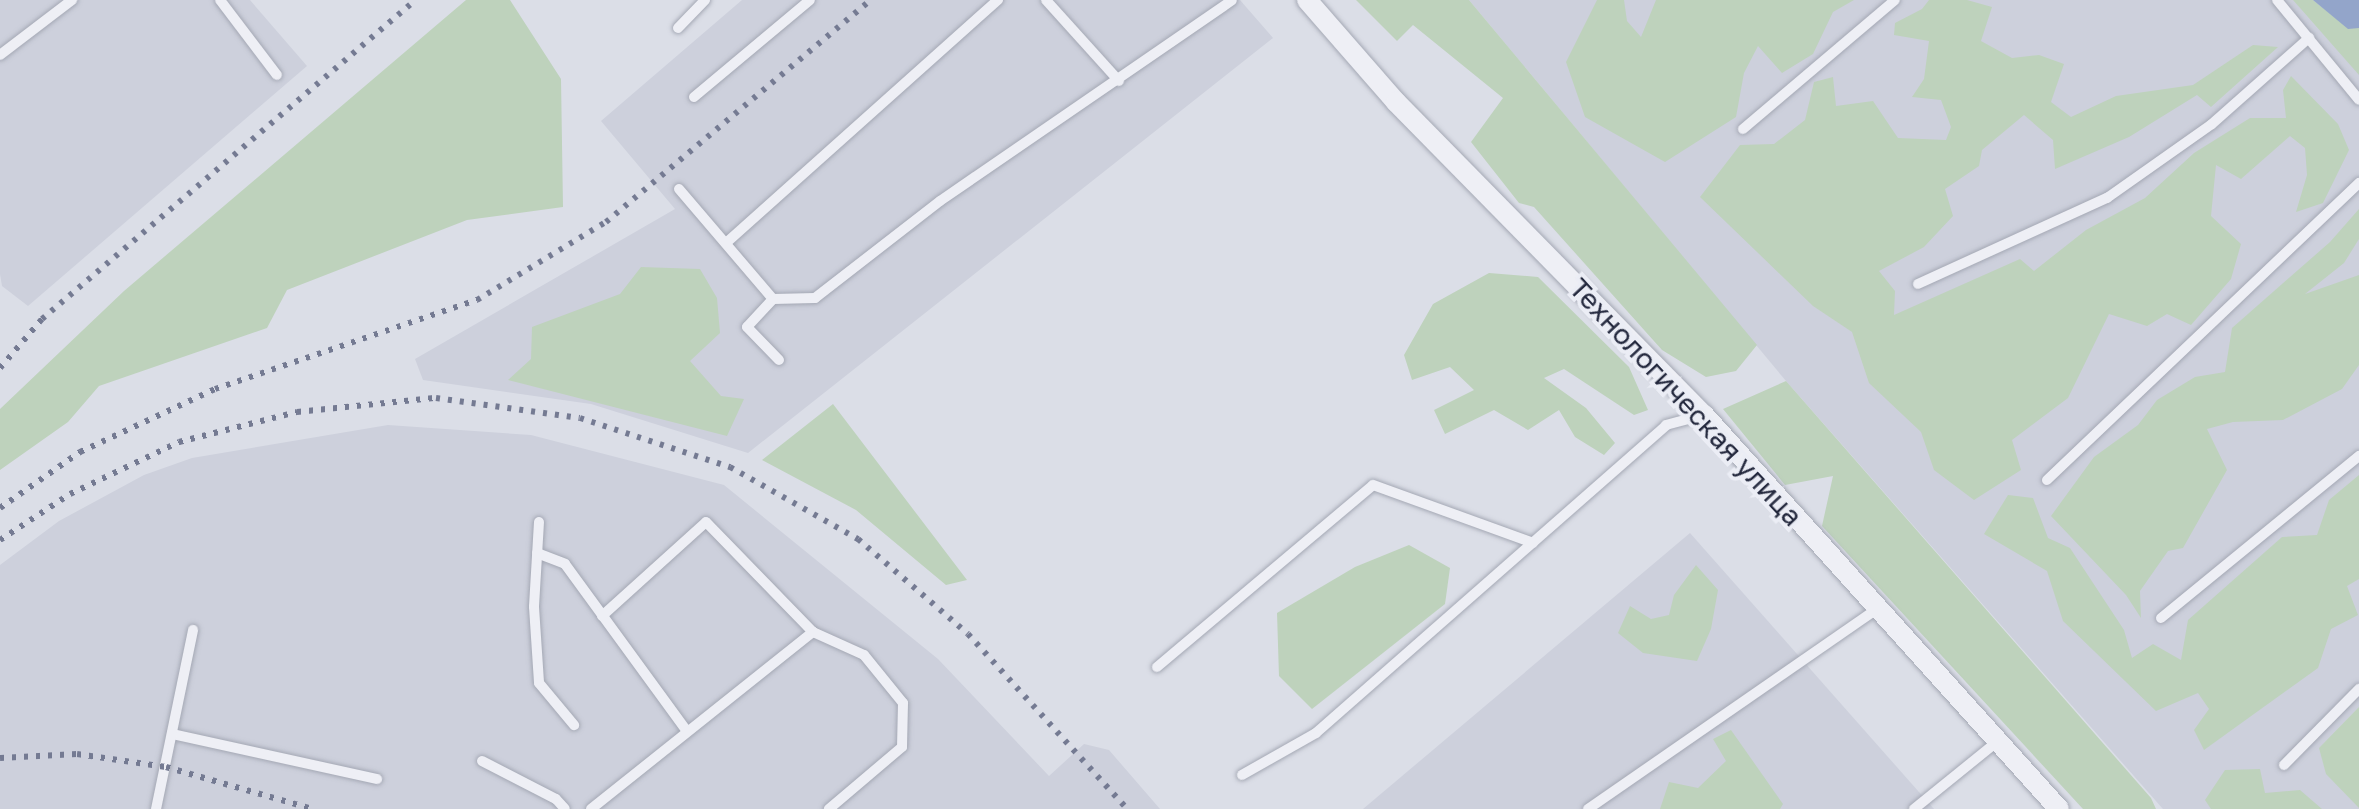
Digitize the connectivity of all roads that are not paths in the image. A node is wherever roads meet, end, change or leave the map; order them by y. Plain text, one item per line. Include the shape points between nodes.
1 (72, 0) edge
2 (220, 0) edge
3 (705, 0) edge
4 (810, 0) edge
5 (998, 0) edge
6 (1046, 0) edge
7 (1232, 0) edge
8 (1307, 0) edge
9 (1895, 0) edge
10 (2277, 0) edge
11 (678, 28) dead end
12 (2309, 38) junction
13 (0, 55) edge
14 (277, 75) dead end
15 (1119, 81) junction
16 (694, 97) dead end
17 (2359, 100) edge
18 (1743, 129) dead end
19 (2359, 183) edge
20 (679, 189) dead end
21 (726, 243) junction
22 (1918, 284) dead end
23 (773, 299) junction
24 (779, 360) dead end
25 (1704, 415) junction
26 (2359, 456) edge
27 (2047, 480) dead end
28 (539, 522) dead end
29 (1533, 543) junction
30 (537, 553) junction
31 (1877, 609) junction
32 (602, 616) junction
33 (2161, 618) dead end
34 (193, 630) dead end
35 (813, 632) junction
36 (1157, 667) dead end
37 (2359, 689) edge
38 (574, 725) dead end
39 (687, 731) junction
40 (172, 734) junction
41 (1998, 741) junction
42 (482, 761) dead end
43 (2284, 765) dead end
44 (1242, 775) dead end
45 (377, 779) dead end
46 (156, 809) edge
47 (565, 809) edge
48 (591, 809) edge
49 (829, 809) edge
50 (1588, 809) edge
51 (1914, 809) edge
52 (2059, 809) edge

1 - 13 lane
2 - 14 lane
3 - 11 lane
4 - 16 lane
5 - 21 lane
6 - 15 lane
7 - 15 lane
8 - 25 street, Технологическая улица via 1396,102
9 - 18 lane
10 - 12 lane
12 - 17 lane
12 - 22 lane via 2212,124 2107,198
15 - 23 lane via 940,201 815,298
19 - 27 lane
20 - 21 lane
21 - 23 lane
23 - 24 lane via 747,327
25 - 29 lane via 1666,425
25 - 31 street, Технологическая улица
26 - 33 lane
28 - 30 lane
29 - 36 lane via 1373,485
29 - 44 lane via 1316,733
30 - 32 lane via 565,564
30 - 38 lane via 539,683
31 - 41 street, Технологическая улица
31 - 50 lane
32 - 35 lane via 706,522
32 - 39 lane
34 - 40 lane
35 - 39 lane
35 - 49 lane via 864,655 903,703 902,747
37 - 43 lane
39 - 48 lane
40 - 45 lane
40 - 46 lane
41 - 51 lane
41 - 52 street, Технологическая улица
42 - 47 lane via 556,799

